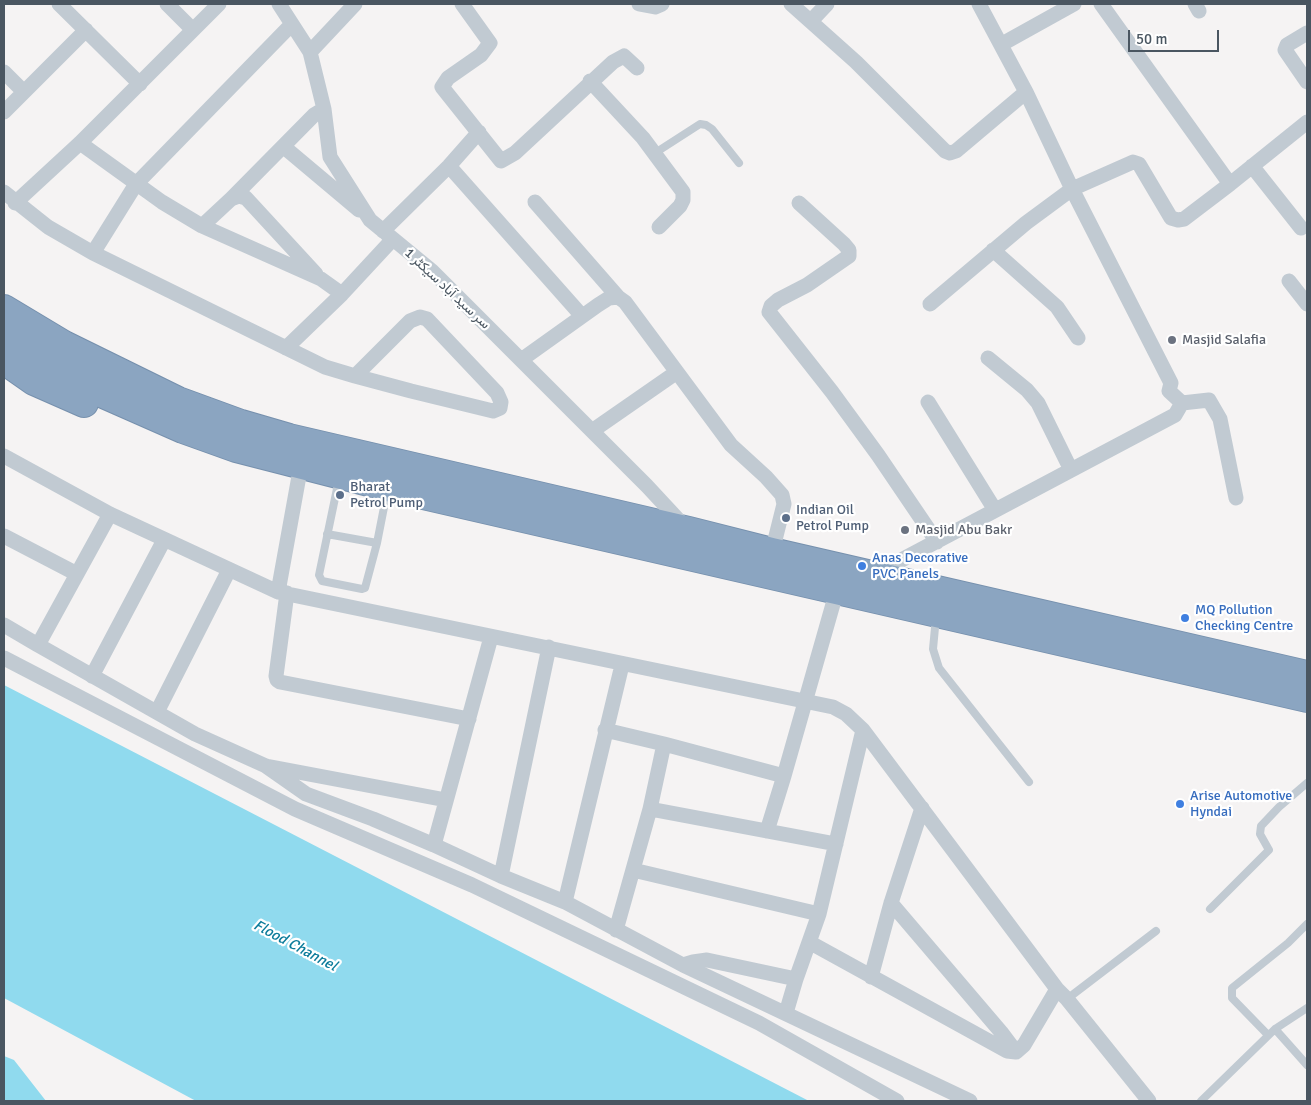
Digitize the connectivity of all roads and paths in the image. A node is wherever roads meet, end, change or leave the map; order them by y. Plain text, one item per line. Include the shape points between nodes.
1 (59, 4) edge
2 (166, 4) edge
3 (218, 4) edge
4 (279, 4) edge
5 (355, 4) edge
6 (462, 4) edge
7 (639, 4) edge
8 (662, 4) edge
9 (791, 4) edge
10 (826, 4) edge
11 (979, 4) edge
12 (1074, 4) edge
13 (1101, 4) edge
14 (811, 21) junction
15 (292, 24) junction
16 (86, 30) junction
17 (193, 30) junction
18 (1307, 32) edge
19 (1002, 44) junction
20 (310, 52) junction
21 (637, 68) dead end
22 (4, 72) edge
23 (590, 81) junction
24 (1307, 82) edge
25 (140, 84) junction
26 (24, 92) junction
27 (1026, 92) junction
28 (324, 109) junction
29 (4, 112) edge
30 (1307, 122) edge
31 (479, 132) junction
32 (80, 143) junction
33 (284, 147) junction
34 (655, 152) junction
35 (739, 163) dead end
36 (449, 166) junction
37 (1252, 166) junction
38 (136, 184) junction
39 (1230, 184) junction
40 (1072, 190) junction
41 (4, 192) edge
42 (231, 199) junction
43 (535, 202) dead end
44 (15, 203) junction
45 (799, 203) dead end
46 (370, 220) junction
47 (202, 226) junction
48 (659, 227) dead end
49 (1301, 228) dead end
50 (388, 235) junction
51 (993, 250) junction
52 (93, 253) junction
53 (321, 280) junction
54 (1288, 281) dead end
55 (342, 294) junction
56 (4, 297) edge
57 (618, 297) junction
58 (930, 304) dead end
59 (1307, 304) edge
60 (4, 309) edge
61 (582, 316) junction
62 (4, 338) edge
63 (1078, 338) dead end
64 (286, 348) junction
65 (988, 358) dead end
66 (4, 360) edge
67 (521, 360) junction
68 (677, 372) junction
69 (355, 376) junction
70 (928, 402) dead end
71 (1182, 403) junction
72 (592, 431) junction
73 (239, 436) junction
74 (267, 444) junction
75 (4, 456) edge
76 (301, 465) junction
77 (1071, 470) junction
78 (340, 475) junction
79 (388, 487) junction
80 (1236, 498) dead end
81 (995, 510) junction
82 (110, 514) junction
83 (689, 531) junction
84 (327, 534) junction
85 (4, 536) edge
86 (164, 540) junction
87 (937, 542) junction
88 (377, 543) junction
89 (772, 552) junction
90 (229, 570) junction
91 (77, 574) junction
92 (873, 575) junction
93 (837, 590) junction
94 (282, 592) junction
95 (936, 613) junction
96 (4, 625) edge
97 (492, 637) junction
98 (38, 645) junction
99 (549, 647) junction
100 (4, 658) edge
101 (622, 665) junction
102 (92, 676) junction
103 (1307, 676) edge
104 (1307, 698) edge
105 (806, 702) junction
106 (157, 712) junction
107 (469, 719) junction
108 (605, 730) junction
109 (863, 730) junction
110 (664, 744) junction
111 (266, 766) junction
112 (784, 776) junction
113 (1029, 782) dead end
114 (1307, 783) edge
115 (446, 800) junction
116 (922, 808) junction
117 (650, 810) junction
118 (767, 831) junction
119 (836, 844) junction
120 (434, 845) junction
121 (633, 870) junction
122 (500, 876) junction
123 (565, 902) junction
124 (891, 903) junction
125 (1210, 909) dead end
126 (819, 914) junction
127 (1307, 924) edge
128 (616, 930) junction
129 (1156, 931) dead end
130 (809, 942) junction
131 (683, 965) junction
132 (871, 976) junction
133 (796, 979) junction
134 (1062, 994) junction
135 (1307, 1008) edge
136 (786, 1013) junction
137 (1271, 1032) junction
138 (1016, 1052) junction
139 (1307, 1065) edge
140 (897, 1101) edge
141 (970, 1101) edge
142 (1149, 1101) edge
143 (1201, 1101) edge

1 - 16 street
2 - 17 street
3 - 17 street
4 - 15 street, سر سید آباد سیکٹر 1
5 - 20 street
6 - 31 street via 490,43 481,55 448,78 442,87
7 - 8 street via 655,7
9 - 14 street
10 - 14 street
11 - 19 street
12 - 19 street
13 - 39 street
14 - 27 street via 950,153
15 - 20 street, سر سید آباد سیکٹر 1
15 - 38 street
16 - 25 street
16 - 26 street
17 - 25 street
18 - 24 street via 1287,44 1284,50
19 - 27 street
20 - 28 street, سر سید آباد سیکٹر 1
21 - 23 street via 624,56
22 - 26 street
23 - 31 street via 515,153 502,161
23 - 34 street
25 - 32 street
26 - 29 street
27 - 40 street
28 - 33 street via 314,115
28 - 46 street, سر سید آباد سیکٹر 1 via 330,157
30 - 37 street
31 - 36 street
32 - 38 street
32 - 44 street
33 - 42 street
33 - 46 street
34 - 35 lane via 700,124 712,129
34 - 48 street via 683,192 680,206
36 - 50 street
36 - 61 street
37 - 39 street
37 - 49 street
38 - 47 street
38 - 52 street
39 - 40 street via 1184,219 1178,220 1171,218 1139,164 1133,162
40 - 51 street
40 - 71 street via 1171,383 1169,391
41 - 44 street
42 - 47 street
42 - 53 street via 246,198
43 - 57 street
44 - 52 street
45 - 87 street via 844,244 849,256 807,285 778,300 770,312 878,455
46 - 50 street, سر سید آباد سیکٹر 1
47 - 53 street
50 - 55 street
50 - 67 street, سر سید آباد سیکٹر 1 via 432,271
51 - 58 street
51 - 63 street via 1057,307
52 - 64 street
53 - 55 street
54 - 59 street
55 - 64 street
56 - 74 highway via 60,334 243,416
57 - 61 street via 609,298
57 - 68 street
60 - 73 highway via 64,345 178,401
61 - 67 street
62 - 73 highway via 99,392 183,429
64 - 69 street via 325,367
65 - 77 street via 1027,390 1038,404
66 - 74 highway via 34,382 172,438 216,452
67 - 72 street, سر سید آباد سیکٹر 1
68 - 72 street
68 - 89 street via 731,445 782,495 784,504
69 - 69 street via 410,321 420,317 427,319 502,402 500,408 493,411
70 - 81 street
71 - 77 street via 1175,415
71 - 80 street via 1209,400 1213,406 1220,419
72 - 83 street, سر سید آباد سیکٹر 1
73 - 74 highway
74 - 76 highway
74 - 83 highway via 339,450
75 - 82 street
76 - 78 highway
76 - 94 street
77 - 81 street
78 - 79 highway
78 - 84 lane
79 - 88 lane
79 - 93 highway
81 - 87 street
82 - 86 street
82 - 91 street
83 - 89 highway
84 - 88 lane
84 - 88 lane via 319,575 322,581 362,589 365,588
85 - 91 street
86 - 90 street
86 - 102 street
87 - 92 street
89 - 92 highway
90 - 94 street
90 - 106 street
91 - 98 street
92 - 103 highway
93 - 95 highway
93 - 105 street
94 - 97 street
94 - 107 street via 277,680
95 - 104 highway
95 - 113 lane via 933,649 939,668
96 - 98 street
97 - 99 street
97 - 107 street
98 - 102 street
99 - 101 street
99 - 122 street
100 - 140 street via 294,809 472,885 759,1023
101 - 105 street
101 - 108 street
102 - 106 street
105 - 109 street via 833,707
105 - 112 street
106 - 111 street
107 - 115 street
108 - 110 street
108 - 123 street
109 - 116 street
109 - 119 street
110 - 112 street
110 - 117 street
111 - 115 street
111 - 120 street via 306,794
112 - 118 street
114 - 125 lane via 1261,826 1260,834 1269,850
115 - 120 street
116 - 124 street
116 - 134 street
117 - 118 street
117 - 121 street
118 - 119 street
119 - 126 street
120 - 122 street
121 - 126 street
121 - 128 street
122 - 123 street
123 - 128 street
124 - 132 street
124 - 138 street
126 - 130 street
127 - 137 lane via 1232,988 1232,998
128 - 131 street
129 - 134 lane
130 - 132 street
130 - 133 street
131 - 133 street via 707,960
131 - 136 street
132 - 138 street via 998,1047
133 - 136 street
134 - 138 street
134 - 142 street
135 - 137 lane
136 - 141 street
137 - 139 lane
137 - 143 lane

